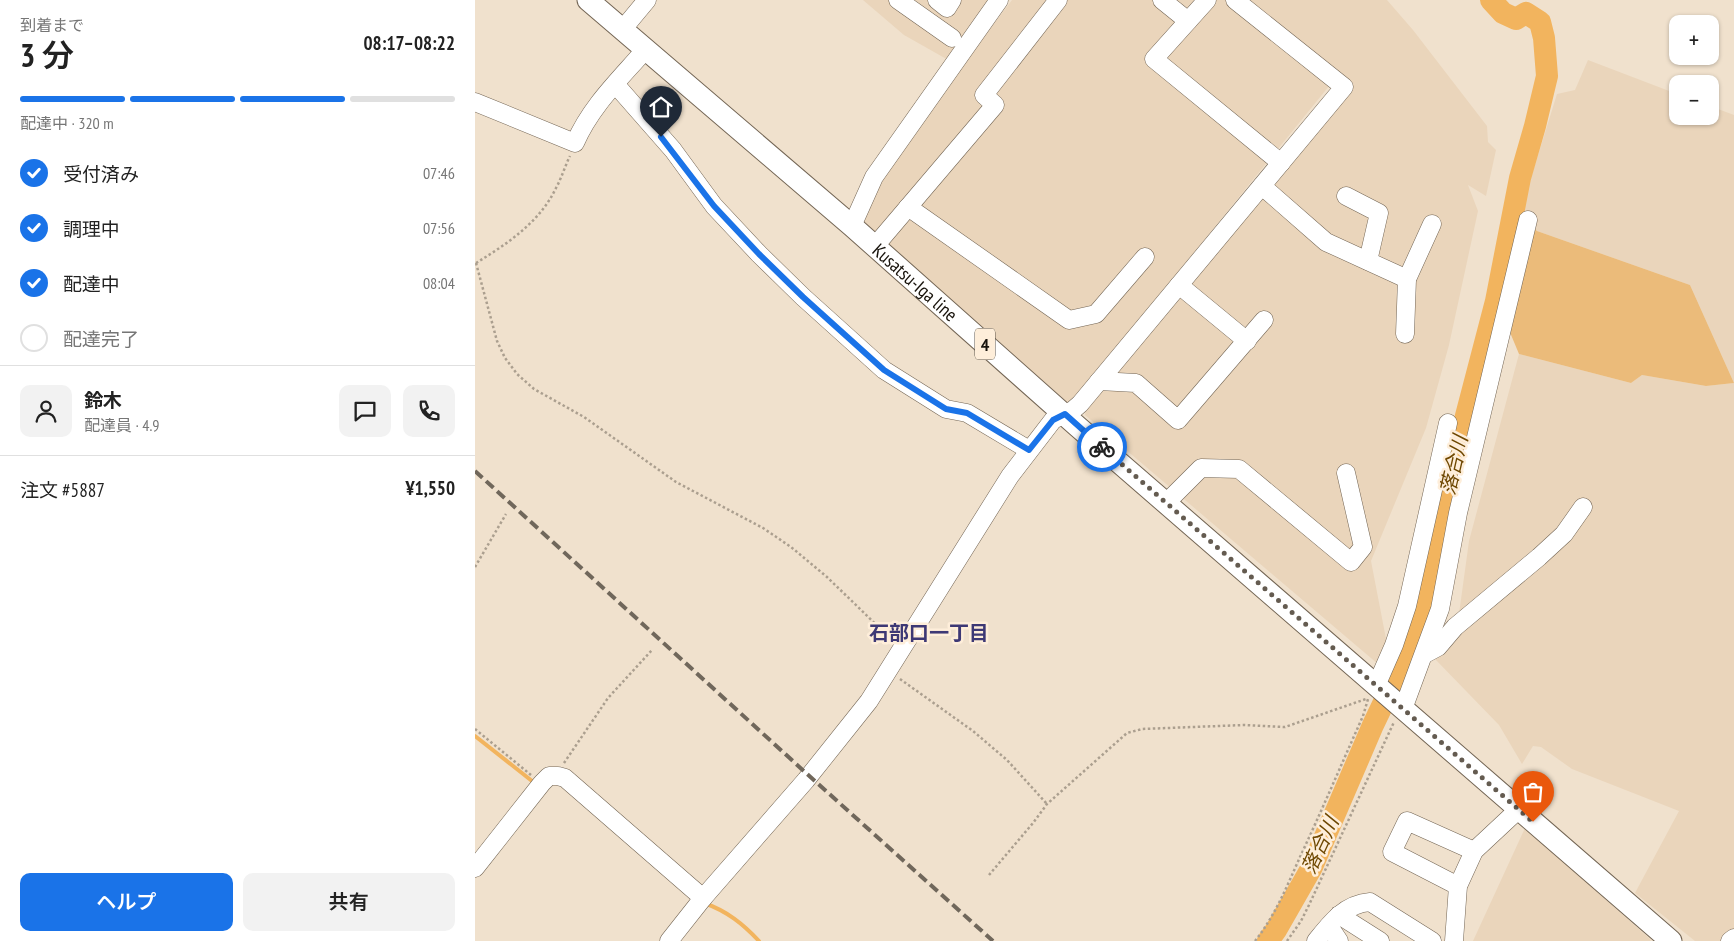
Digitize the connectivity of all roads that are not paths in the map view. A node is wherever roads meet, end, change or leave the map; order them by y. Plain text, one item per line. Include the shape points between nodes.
1 (588, 0) edge
2 (647, 0) edge
3 (898, 0) edge
4 (937, 0) edge
5 (952, 0) edge
6 (998, 0) edge
7 (1059, 0) edge
8 (1163, 0) edge
9 (1207, 0) edge
10 (1235, 0) edge
11 (1188, 21) junction
12 (622, 30) junction
13 (952, 38) dead end
14 (645, 50) junction
15 (616, 85) junction
16 (475, 102) edge
17 (1281, 163) junction
18 (1262, 186) junction
19 (1346, 196) dead end
20 (908, 207) junction
21 (1528, 220) dead end
22 (1432, 224) dead end
23 (852, 226) junction
24 (875, 246) junction
25 (1145, 258) dead end
26 (1368, 261) junction
27 (1407, 279) junction
28 (1179, 285) junction
29 (1264, 320) dead end
30 (1405, 334) dead end
31 (1247, 341) junction
32 (1099, 381) junction
33 (1065, 414) junction
34 (1448, 423) dead end
35 (1029, 450) junction
36 (1346, 474) dead end
37 (1167, 503) junction
38 (1583, 507) dead end
39 (1425, 654) junction
40 (1385, 697) junction
41 (1519, 809) junction
42 (1474, 851) junction
43 (475, 868) edge
44 (1458, 886) junction
45 (703, 898) junction
46 (1334, 920) junction
47 (1663, 938) edge
48 (1734, 938) edge
49 (669, 941) edge
50 (1316, 941) edge
51 (1339, 941) edge
52 (1380, 941) edge
53 (1432, 941) edge
54 (1454, 941) edge
55 (1730, 941) edge

1 - 12 main road, Kusatsu-Iga line / 4
2 - 12 street
3 - 13 street
4 - 5 street via 947,8
6 - 23 street via 874,177
7 - 20 street via 984,95 995,105
8 - 11 street
9 - 11 street
10 - 17 street via 1344,87
11 - 17 street via 1154,59
12 - 14 main road, Kusatsu-Iga line / 4
14 - 15 street
14 - 23 main road, Kusatsu-Iga line / 4
15 - 16 street via 590,114 575,143
15 - 35 street via 673,150 714,206 759,254 884,370 946,409 967,413
17 - 18 street
18 - 26 street via 1326,242
18 - 28 street
19 - 26 street via 1379,214
20 - 24 street
20 - 25 street via 1069,320 1097,314
21 - 39 street via 1457,512 1440,609
22 - 27 street
23 - 24 main road, Kusatsu-Iga line / 4
24 - 33 main road, Kusatsu-Iga line / 4
26 - 27 street
27 - 30 street
28 - 31 street
28 - 32 street
29 - 31 street
31 - 32 street via 1178,420 1136,383
32 - 33 street via 1080,404
33 - 35 street via 1053,420
33 - 37 main road, Kusatsu-Iga line / 4
34 - 40 street via 1407,606 1394,645
35 - 45 street via 869,701
36 - 37 street via 1363,547 1351,562 1239,469 1201,468
37 - 40 main road, Kusatsu-Iga line / 4
38 - 39 street via 1545,552 1455,627 1438,647
39 - 40 street via 1407,701
40 - 41 main road, Kusatsu-Iga line / 4
41 - 42 street
41 - 47 main road, Kusatsu-Iga line / 4
42 - 44 street
42 - 44 street via 1407,821 1392,852
43 - 45 street via 550,779 565,778
44 - 54 street
45 - 49 street
46 - 50 street
46 - 51 street
46 - 52 street
46 - 53 street via 1350,907 1370,902
48 - 55 street

